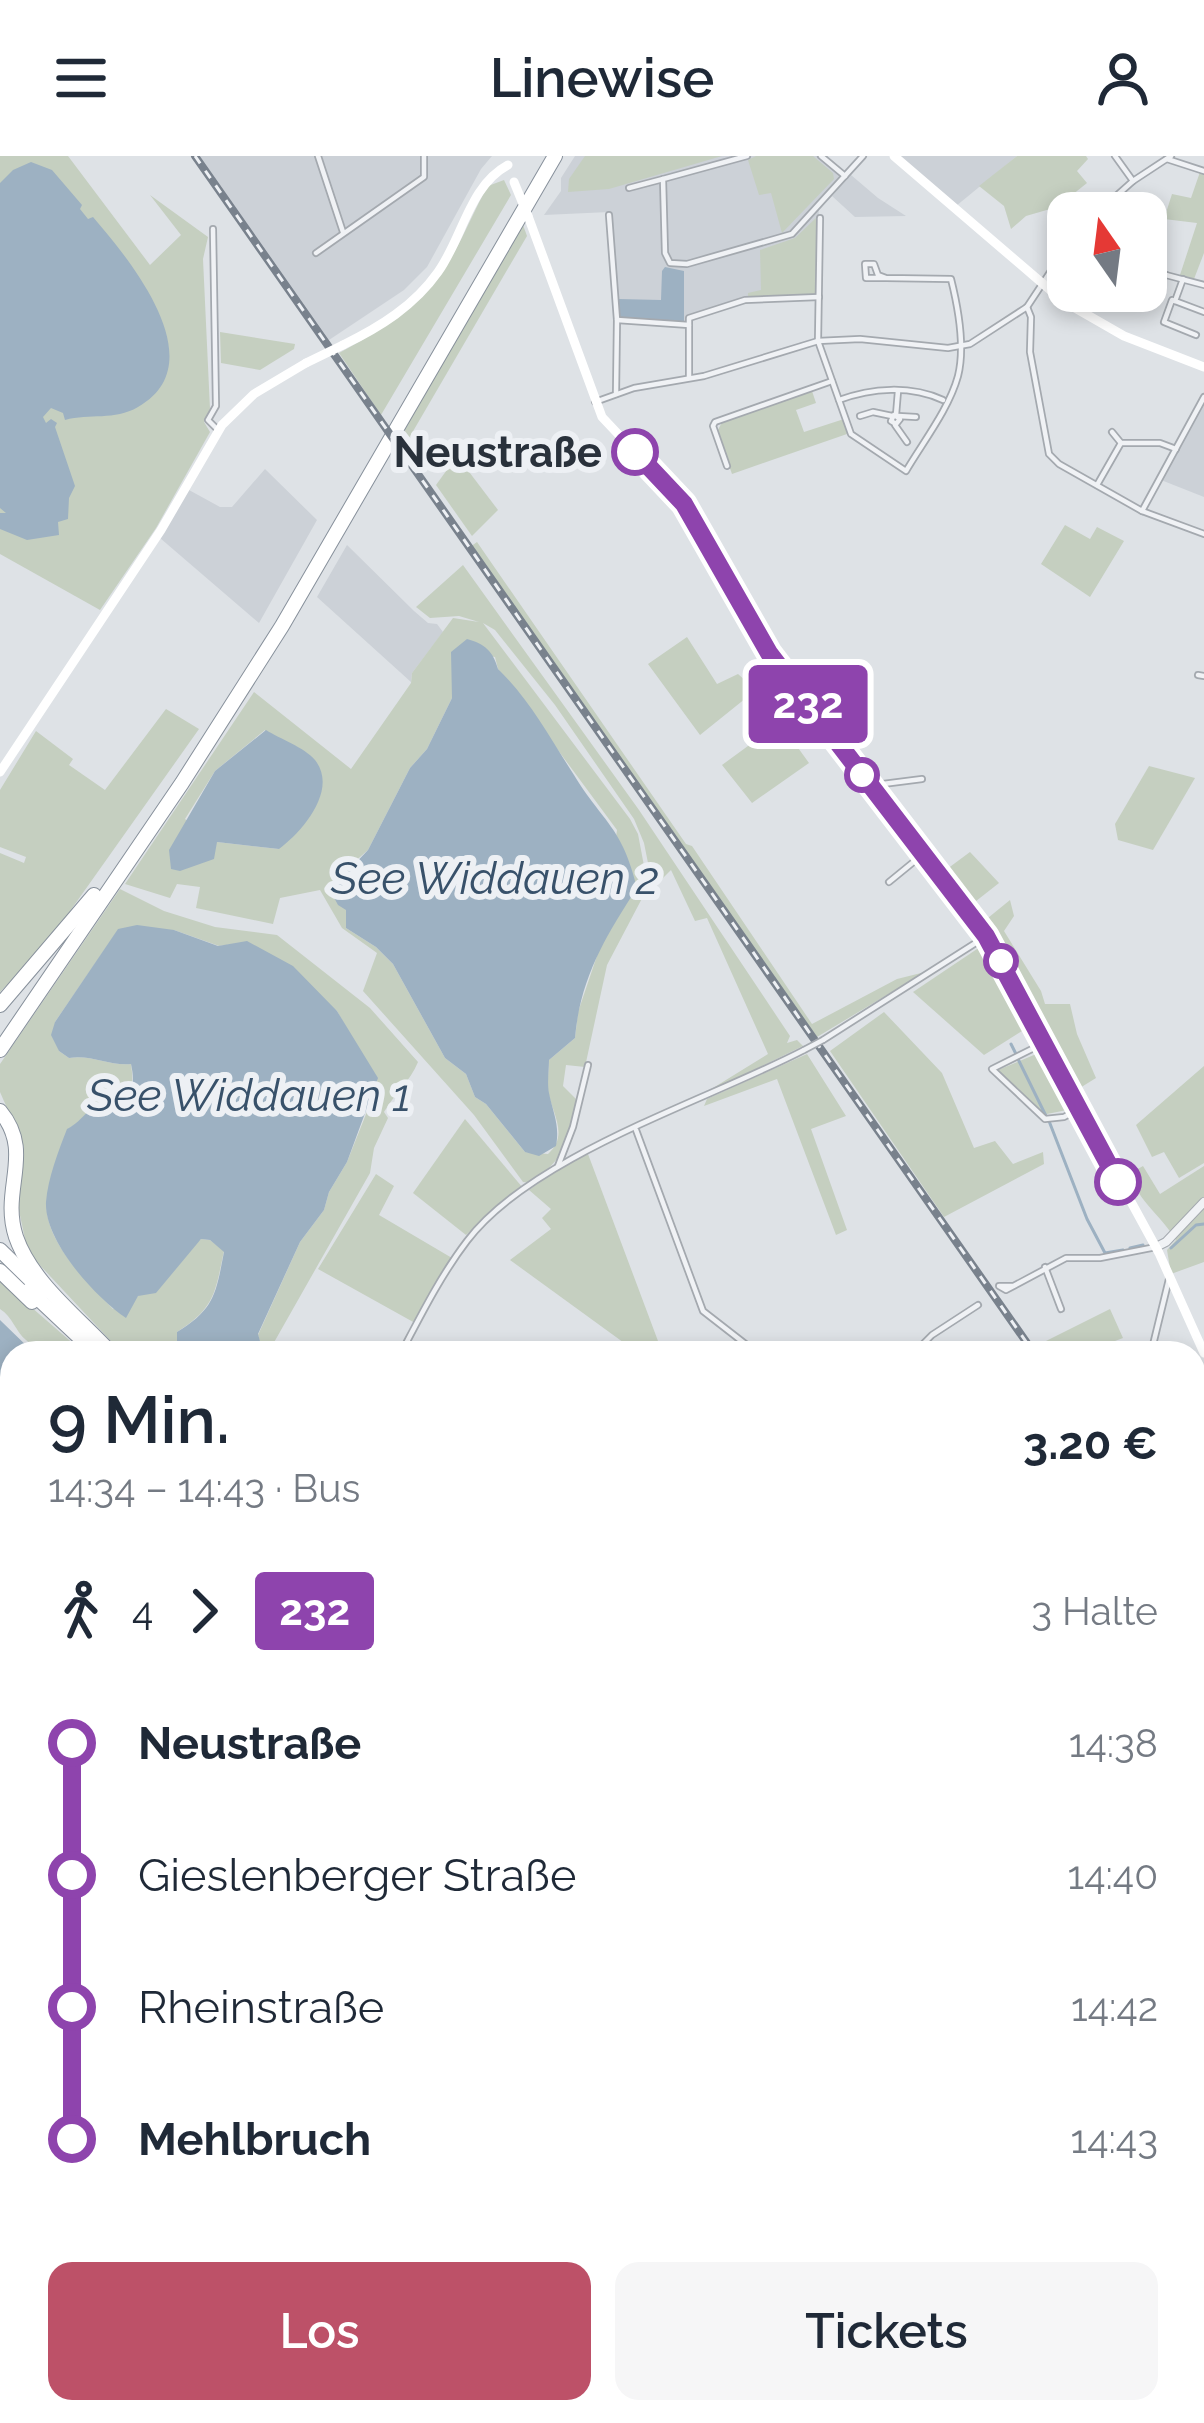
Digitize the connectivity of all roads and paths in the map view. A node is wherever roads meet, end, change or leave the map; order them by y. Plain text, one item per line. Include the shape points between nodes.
1 (318, 156) edge
2 (424, 156) edge
3 (545, 156) edge
4 (555, 156) edge
5 (748, 156) edge
6 (821, 156) edge
7 (862, 156) edge
8 (894, 156) edge
9 (1115, 156) edge
10 (1169, 158) edge
11 (506, 161) edge
12 (1204, 171) edge
13 (845, 176) junction
14 (663, 179) junction
15 (1133, 182) junction
16 (628, 188) dead end
17 (1121, 192) edge
18 (608, 215) dead end
19 (820, 218) dead end
20 (214, 230) dead end
21 (343, 232) junction
22 (316, 253) dead end
23 (1167, 275) edge
24 (886, 278) dead end
25 (1047, 278) edge
26 (1183, 279) junction
27 (1204, 285) edge
28 (1042, 286) junction
29 (819, 297) junction
30 (1175, 302) junction
31 (1027, 307) junction
32 (1204, 312) edge
33 (617, 320) junction
34 (689, 325) junction
35 (1196, 334) dead end
36 (818, 340) junction
37 (960, 346) junction
38 (1204, 367) edge
39 (688, 380) junction
40 (832, 381) junction
41 (898, 391) junction
42 (616, 394) junction
43 (1204, 397) edge
44 (838, 400) junction
45 (596, 402) junction
46 (946, 402) junction
47 (860, 416) dead end
48 (916, 417) dead end
49 (895, 418) junction
50 (220, 428) junction
51 (1112, 432) dead end
52 (907, 442) dead end
53 (1121, 443) junction
54 (1176, 449) junction
55 (727, 466) dead end
56 (1097, 485) junction
57 (1142, 511) junction
58 (1204, 534) edge
59 (0, 772) edge
60 (922, 779) dead end
61 (869, 786) junction
62 (922, 855) junction
63 (890, 882) dead end
64 (986, 936) junction
65 (0, 1002) edge
66 (1044, 1043) junction
67 (0, 1049) edge
68 (588, 1065) dead end
69 (1079, 1109) junction
70 (0, 1111) edge
71 (0, 1121) edge
72 (636, 1130) junction
73 (566, 1150) junction
74 (575, 1157) junction
75 (558, 1166) junction
76 (0, 1191) edge
77 (1204, 1202) edge
78 (0, 1238) edge
79 (1156, 1247) junction
80 (0, 1250) edge
81 (0, 1261) edge
82 (1045, 1268) junction
83 (0, 1271) edge
84 (1168, 1279) junction
85 (43, 1280) junction
86 (1013, 1286) dead end
87 (978, 1305) dead end
88 (1060, 1309) dead end
89 (79, 1341) edge
90 (81, 1341) edge
91 (97, 1341) edge
92 (99, 1341) edge
93 (408, 1341) edge
94 (742, 1341) edge
95 (927, 1341) edge
96 (1154, 1341) edge
97 (1198, 1341) edge

1 - 21 street
2 - 21 street via 424,177
3 - 65 highway via 227,699 101,885
4 - 67 highway via 282,626
5 - 14 street
6 - 13 street
7 - 13 street
8 - 28 main road
9 - 15 street
10 - 12 street
10 - 15 street
11 - 45 main road, bridge
11 - 50 main road, bridge via 485,181 427,286 398,313 254,394
13 - 14 street via 792,234 681,266 665,253
14 - 16 street
15 - 17 street
18 - 33 street
19 - 29 street
20 - 50 street via 216,406 208,420
21 - 22 street
23 - 26 street
24 - 37 street via 952,279
25 - 28 street
26 - 27 street
26 - 30 street
28 - 31 street
28 - 38 main road via 1103,326
29 - 34 street via 745,300 689,318
29 - 36 street
30 - 32 street
30 - 35 street via 1164,322
31 - 37 street
31 - 56 street via 1049,454
33 - 34 street
33 - 42 street
34 - 39 street
36 - 37 street
36 - 39 street
36 - 40 street
37 - 46 street
39 - 42 street
40 - 44 street
40 - 55 street via 715,422
41 - 44 street via 871,388
41 - 46 street
41 - 49 street
42 - 45 street
43 - 54 street
44 - 46 street via 851,434 906,471
45 - 61 main road via 604,421 684,504 769,653
47 - 49 street
48 - 49 street
49 - 52 street
50 - 59 main road
51 - 53 street
53 - 54 street
53 - 56 street
54 - 57 street
56 - 57 street
57 - 58 street
60 - 61 street
61 - 62 main road
62 - 63 street
62 - 64 main road
64 - 66 main road
64 - 72 street, bridge via 823,1040
66 - 69 main road
66 - 69 street via 992,1069 1045,1119
68 - 73 street
69 - 79 main road
70 - 85 highway via 17,1139 9,1203 15,1236
71 - 76 highway via 11,1148
72 - 74 street
72 - 94 street via 703,1310
73 - 74 street
73 - 75 street
74 - 75 street
75 - 93 street via 468,1239
77 - 79 street
78 - 85 highway
79 - 82 street
79 - 84 main road
80 - 91 highway
81 - 90 highway
82 - 86 street
82 - 88 street
83 - 89 highway
84 - 96 street
84 - 97 main road
85 - 92 highway
87 - 95 street

